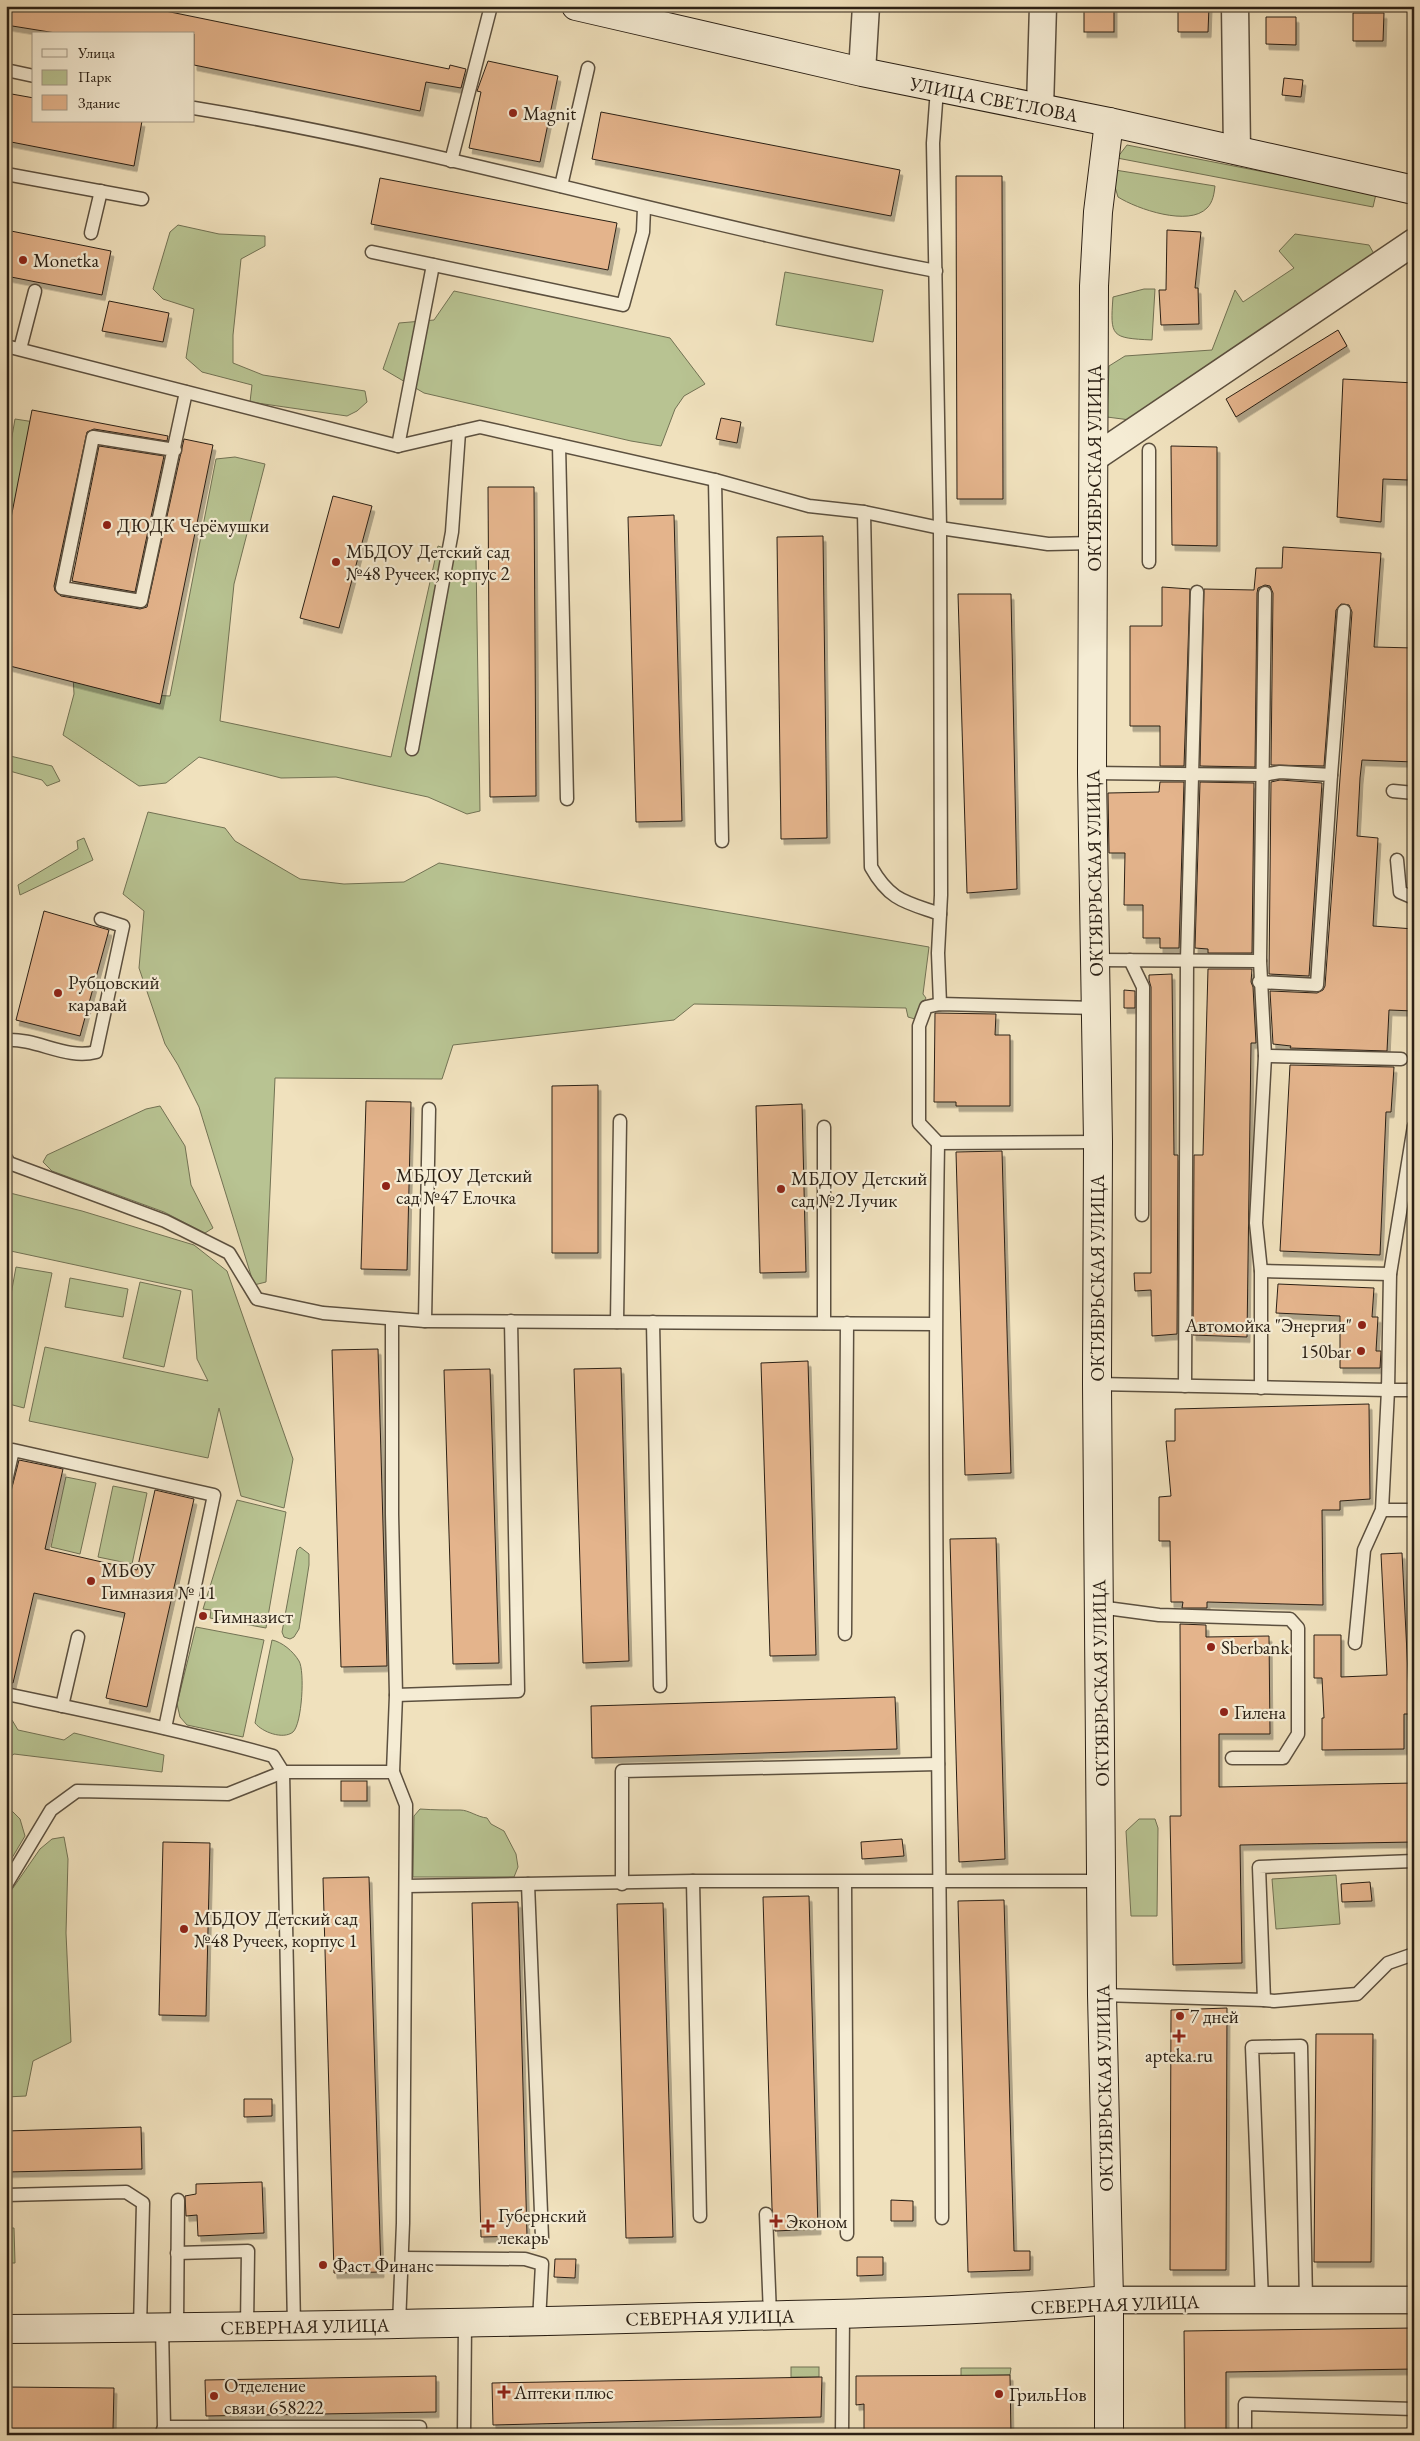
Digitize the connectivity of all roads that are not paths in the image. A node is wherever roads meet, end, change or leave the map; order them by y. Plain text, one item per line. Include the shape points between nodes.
1 (491, 6) edge
2 (576, 6) edge
3 (866, 6) edge
4 (1043, 6) edge
5 (1235, 6) edge
6 (634, 13) edge
7 (588, 68) dead end
8 (6, 70) edge
9 (862, 72) junction
10 (32, 76) edge
11 (937, 89) junction
12 (195, 108) edge
13 (1040, 108) junction
14 (1109, 122) junction
15 (1238, 151) junction
16 (451, 161) junction
17 (6, 174) edge
18 (561, 186) junction
19 (1414, 190) edge
20 (101, 191) junction
21 (142, 199) dead end
22 (644, 208) junction
23 (91, 233) dead end
24 (1414, 242) edge
25 (372, 252) dead end
26 (433, 265) junction
27 (936, 271) junction
28 (35, 291) dead end
29 (6, 346) edge
30 (20, 349) junction
31 (186, 392) junction
32 (459, 432) junction
33 (559, 445) junction
34 (398, 446) junction
35 (175, 450) junction
36 (1149, 450) dead end
37 (1094, 458) junction
38 (715, 480) junction
39 (864, 512) junction
40 (940, 528) junction
41 (1093, 543) junction
42 (1149, 562) dead end
43 (1197, 592) dead end
44 (1265, 594) dead end
45 (1344, 610) dead end
46 (412, 749) dead end
47 (1092, 773) junction
48 (1194, 775) junction
49 (1263, 775) junction
50 (1331, 775) junction
51 (1393, 791) dead end
52 (1414, 793) edge
53 (567, 799) dead end
54 (722, 841) dead end
55 (1397, 860) dead end
56 (1414, 898) edge
57 (940, 914) junction
58 (100, 919) dead end
59 (1096, 960) junction
60 (1130, 960) junction
61 (1187, 960) junction
62 (1260, 961) junction
63 (1259, 982) junction
64 (940, 1004) junction
65 (1096, 1008) junction
66 (6, 1040) edge
67 (1265, 1056) junction
68 (1401, 1059) dead end
69 (429, 1110) dead end
70 (620, 1121) dead end
71 (1414, 1126) edge
72 (824, 1127) dead end
73 (1098, 1142) junction
74 (938, 1143) junction
75 (6, 1158) edge
76 (1142, 1216) dead end
77 (1261, 1271) junction
78 (1390, 1274) junction
79 (392, 1319) junction
80 (425, 1321) junction
81 (511, 1321) junction
82 (616, 1322) junction
83 (653, 1322) junction
84 (824, 1323) junction
85 (847, 1323) junction
86 (935, 1324) junction
87 (1097, 1384) junction
88 (1185, 1386) junction
89 (1261, 1388) junction
90 (1388, 1390) junction
91 (1414, 1390) edge
92 (6, 1481) edge
93 (1382, 1510) junction
94 (1414, 1510) edge
95 (1099, 1607) junction
96 (845, 1634) dead end
97 (78, 1637) dead end
98 (1355, 1643) dead end
99 (660, 1686) dead end
100 (6, 1694) edge
101 (396, 1696) junction
102 (62, 1706) junction
103 (165, 1728) junction
104 (1232, 1758) dead end
105 (938, 1764) junction
106 (283, 1772) junction
107 (393, 1772) junction
108 (1414, 1861) edge
109 (941, 1880) junction
110 (693, 1881) junction
111 (1102, 1881) junction
112 (845, 1882) junction
113 (528, 1884) junction
114 (622, 1884) junction
115 (6, 1885) edge
116 (406, 1886) junction
117 (1414, 1954) edge
118 (1102, 1995) junction
119 (1264, 2000) junction
120 (6, 2195) edge
121 (178, 2200) dead end
122 (766, 2214) dead end
123 (700, 2216) dead end
124 (942, 2218) dead end
125 (847, 2234) dead end
126 (542, 2238) dead end
127 (177, 2253) junction
128 (402, 2258) junction
129 (1109, 2300) junction
130 (1414, 2300) edge
131 (1262, 2301) junction
132 (1306, 2301) junction
133 (843, 2314) junction
134 (770, 2315) junction
135 (540, 2322) junction
136 (399, 2324) junction
137 (465, 2324) junction
138 (294, 2326) junction
139 (160, 2327) junction
140 (247, 2327) junction
141 (6, 2329) edge
142 (1414, 2409) edge
143 (420, 2427) dead end
144 (162, 2431) edge
145 (464, 2435) edge
146 (842, 2435) edge
147 (1109, 2435) edge
148 (1245, 2435) edge

1 - 16 lane
2 - 6 main road, УЛИЦА СВЕТЛОВА
3 - 9 street
4 - 13 street
5 - 15 street
6 - 9 main road, УЛИЦА СВЕТЛОВА
7 - 18 lane
8 - 10 lane
9 - 11 main road, УЛИЦА СВЕТЛОВА
11 - 13 main road, УЛИЦА СВЕТЛОВА
11 - 27 lane via 933,143
12 - 16 lane
13 - 14 main road, УЛИЦА СВЕТЛОВА
14 - 15 main road, УЛИЦА СВЕТЛОВА
14 - 37 main road, ОКТЯБРЬСКАЯ УЛИЦА via 1102,165 1095,269
15 - 19 main road, УЛИЦА СВЕТЛОВА
16 - 18 lane
17 - 20 lane
18 - 22 lane
20 - 21 lane
20 - 23 lane
22 - 26 lane via 643,232 623,305
22 - 27 lane
24 - 37 street
25 - 26 lane
26 - 34 lane
27 - 40 lane
28 - 30 lane
29 - 30 lane
30 - 31 lane
31 - 34 lane
31 - 35 lane
32 - 33 lane via 480,427
32 - 34 lane
32 - 46 lane via 452,532
33 - 38 lane
33 - 53 lane
35 - 35 lane via 93,437 62,588 141,601
36 - 42 lane
37 - 41 main road, ОКТЯБРЬСКАЯ УЛИЦА
38 - 39 lane via 809,506
38 - 54 lane
39 - 40 lane
39 - 57 lane via 871,867 881,885 899,900
40 - 41 lane via 1048,544
40 - 57 lane
41 - 47 main road, ОКТЯБРЬСКАЯ УЛИЦА
43 - 48 lane
44 - 49 lane
45 - 50 lane
47 - 48 lane
47 - 59 main road, ОКТЯБРЬСКАЯ УЛИЦА
48 - 49 lane
48 - 61 lane
49 - 50 lane via 1280,772
49 - 62 lane
50 - 63 lane via 1316,985
51 - 52 lane
55 - 56 lane via 1400,892
57 - 64 lane
58 - 66 lane via 123,926 96,1052 82,1056 21,1039
59 - 60 lane
59 - 65 main road, ОКТЯБРЬСКАЯ УЛИЦА
60 - 61 lane
60 - 76 lane via 1143,987
61 - 62 lane
61 - 88 lane
62 - 63 lane
63 - 67 lane
64 - 65 lane
64 - 74 lane via 926,1007 919,1026 919,1123
65 - 73 main road, ОКТЯБРЬСКАЯ УЛИЦА
67 - 68 lane
67 - 77 lane via 1256,1223
69 - 80 lane
70 - 82 lane
71 - 78 lane
72 - 84 lane
73 - 74 lane
73 - 87 main road, ОКТЯБРЬСКАЯ УЛИЦА
74 - 86 lane
75 - 79 lane via 9,1162 165,1221 229,1253 257,1299 323,1313
77 - 78 lane
77 - 89 lane
78 - 90 lane
79 - 80 lane
79 - 101 lane
80 - 81 lane
81 - 82 lane
81 - 101 lane via 518,1691
82 - 83 lane
83 - 84 lane
83 - 99 lane
84 - 85 lane
85 - 86 lane
85 - 96 lane
86 - 105 lane
87 - 88 lane
87 - 95 main road, ОКТЯБРЬСКАЯ УЛИЦА
88 - 89 lane
89 - 90 lane
90 - 91 lane
90 - 93 lane
92 - 103 lane via 13,1450 214,1495
93 - 94 lane
93 - 98 lane via 1364,1550
95 - 104 lane via 1158,1615 1290,1619 1294,1623 1298,1628 1298,1734 1283,1758
95 - 111 main road, ОКТЯБРЬСКАЯ УЛИЦА
97 - 102 lane
100 - 102 lane
101 - 107 lane
102 - 103 lane
103 - 106 lane via 273,1756
105 - 109 lane
105 - 114 lane via 622,1771
106 - 107 lane
106 - 115 lane via 228,1794 77,1791 52,1810
106 - 138 lane
107 - 116 lane via 406,1805
108 - 119 lane via 1259,1868
109 - 111 lane
109 - 112 lane
109 - 124 lane
110 - 112 lane
110 - 114 lane
110 - 123 lane
111 - 118 main road, ОКТЯБРЬСКАЯ УЛИЦА
112 - 125 lane
113 - 114 lane
113 - 116 lane
113 - 126 lane
116 - 128 lane
117 - 119 lane via 1388,1963 1357,1994
118 - 119 lane
118 - 129 main road, ОКТЯБРЬСКАЯ УЛИЦА
120 - 139 lane via 126,2192 143,2203
121 - 127 lane
122 - 134 lane
127 - 139 lane
127 - 140 lane via 248,2251
128 - 135 lane via 524,2259 542,2264
128 - 136 lane
129 - 131 street, СЕВЕРНАЯ УЛИЦА
129 - 133 main road, СЕВЕРНАЯ УЛИЦА
129 - 147 main road, ОКТЯБРЬСКАЯ УЛИЦА
130 - 132 street, СЕВЕРНАЯ УЛИЦА
131 - 132 street, СЕВЕРНАЯ УЛИЦА
131 - 132 lane via 1252,2047 1301,2046
133 - 134 main road, СЕВЕРНАЯ УЛИЦА
133 - 146 lane
134 - 135 main road, СЕВЕРНАЯ УЛИЦА
135 - 137 main road, СЕВЕРНАЯ УЛИЦА
136 - 137 main road, СЕВЕРНАЯ УЛИЦА
136 - 138 main road, СЕВЕРНАЯ УЛИЦА
137 - 145 lane
138 - 140 main road, СЕВЕРНАЯ УЛИЦА
139 - 140 main road, СЕВЕРНАЯ УЛИЦА
139 - 141 main road, СЕВЕРНАЯ УЛИЦА
139 - 144 lane
142 - 148 lane via 1245,2404
143 - 144 lane

